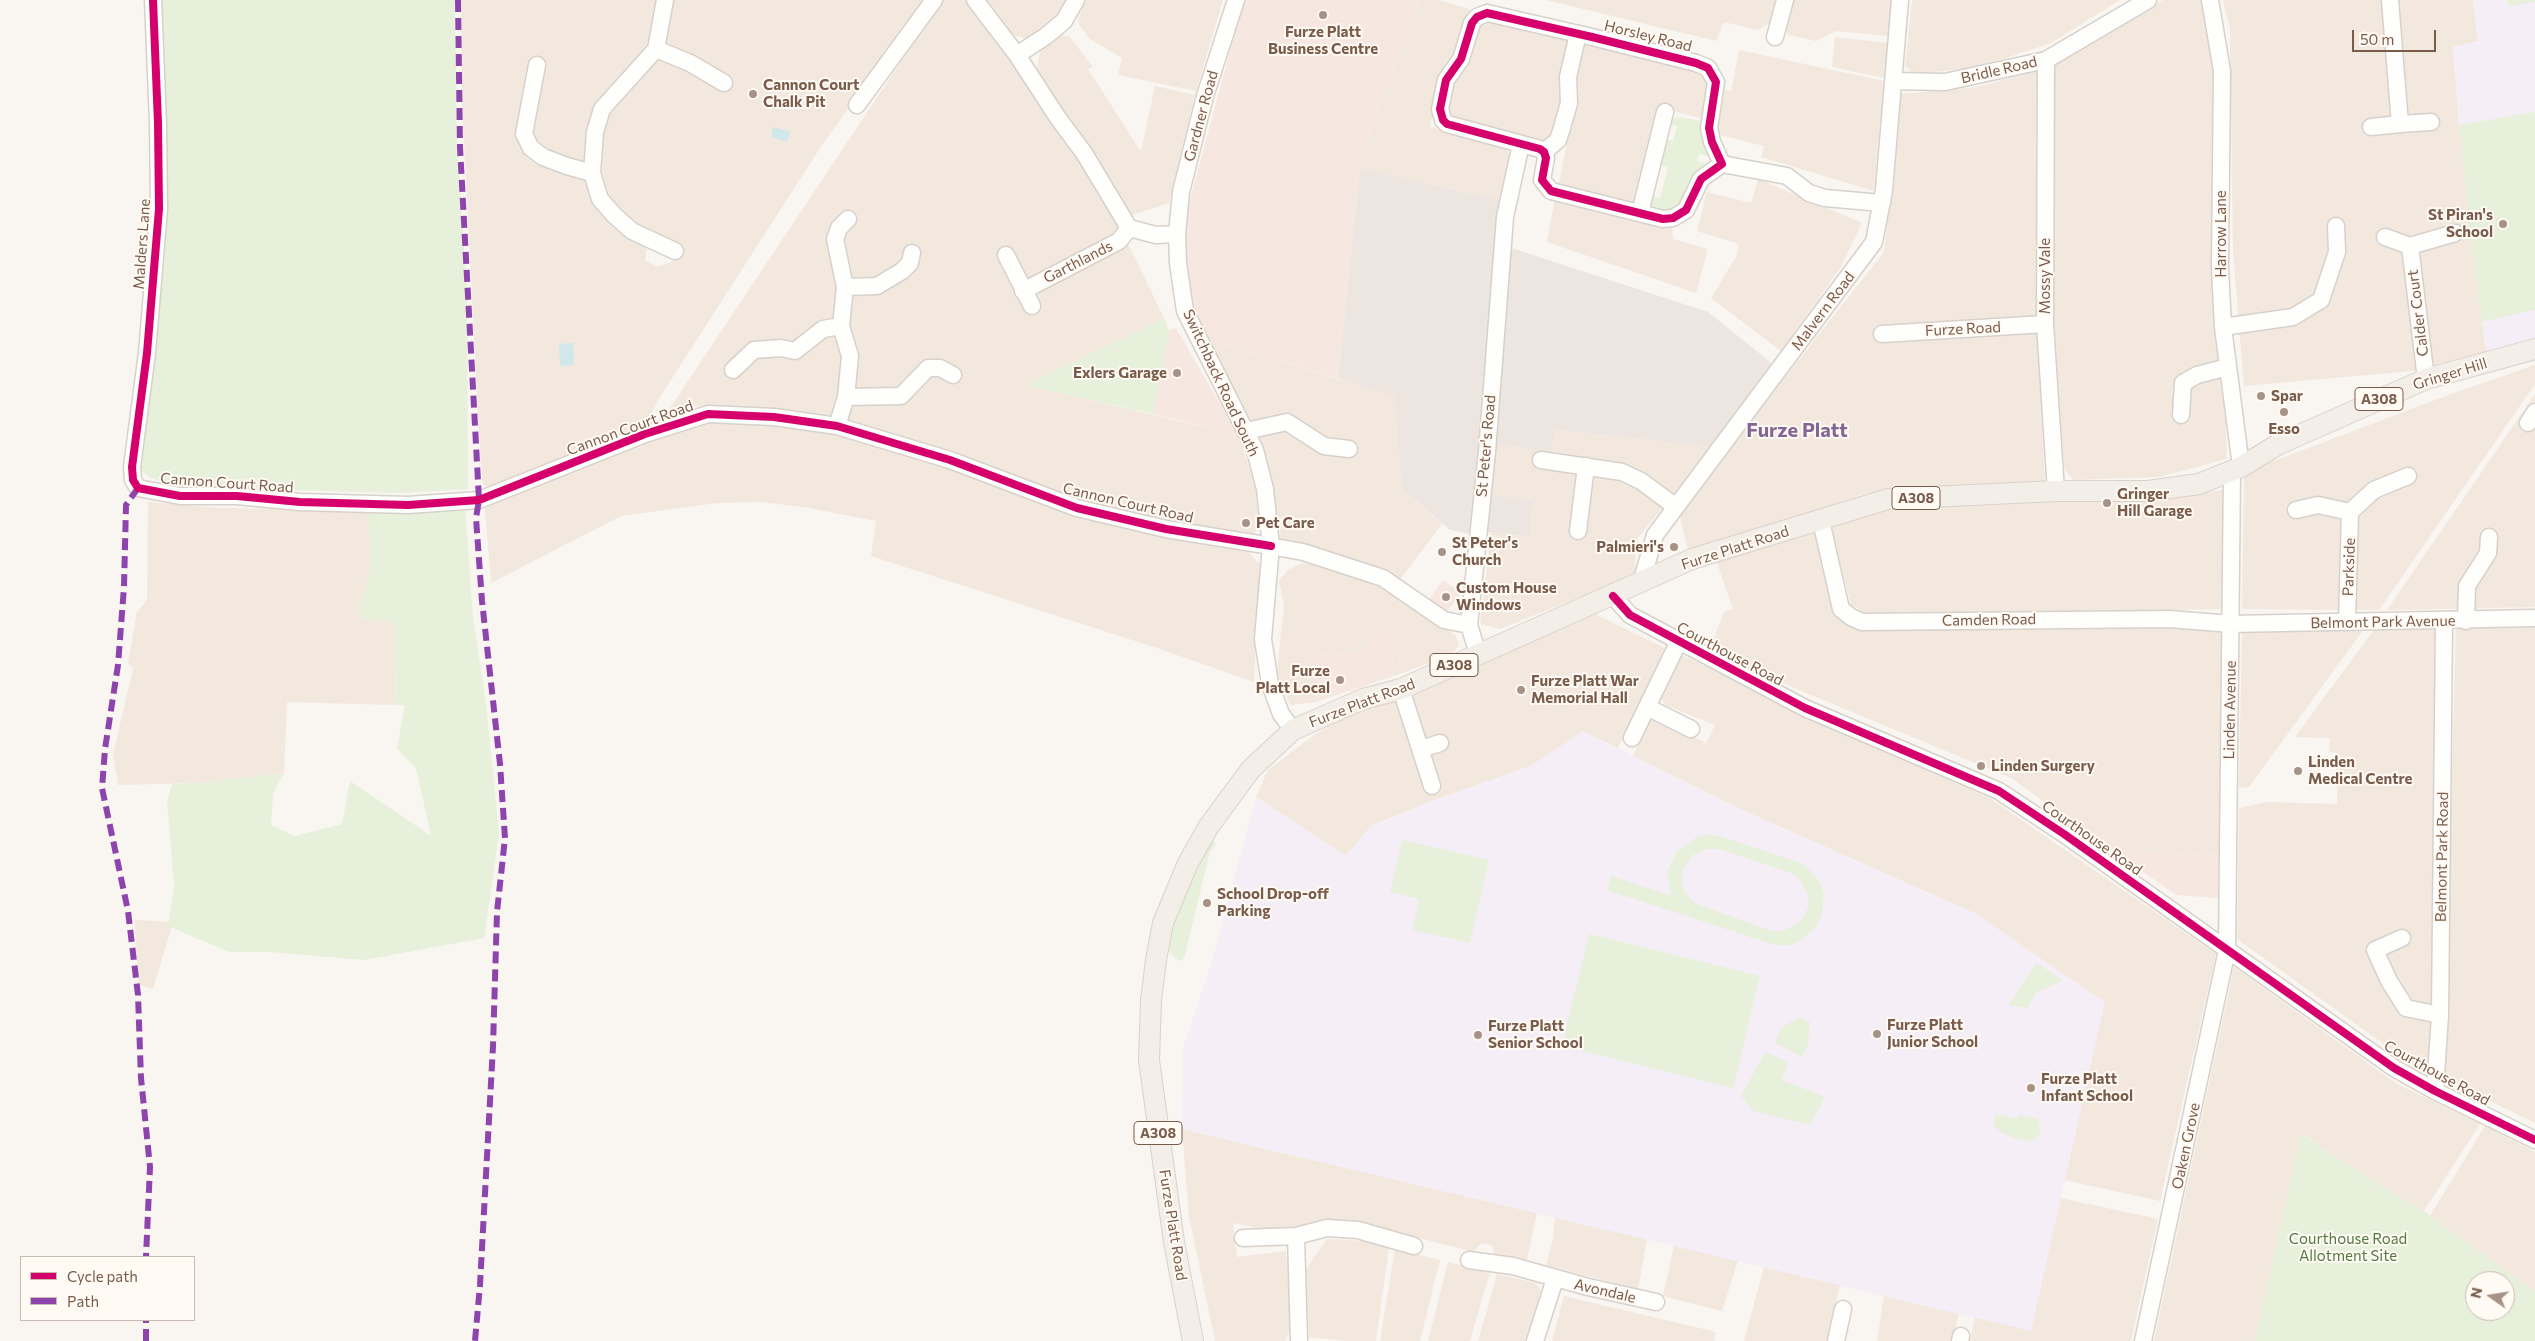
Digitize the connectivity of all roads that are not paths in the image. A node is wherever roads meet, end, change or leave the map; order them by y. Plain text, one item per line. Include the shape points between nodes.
1 (152, 0) edge
2 (665, 0) edge
3 (934, 0) edge
4 (975, 0) edge
5 (1076, 0) edge
6 (1236, 0) edge
7 (1785, 0) edge
8 (1900, 0) edge
9 (2148, 0) edge
10 (2210, 0) edge
11 (2390, 0) edge
12 (1578, 34) junction
13 (1775, 38) dead end
14 (656, 50) junction
15 (1017, 55) junction
16 (2046, 60) junction
17 (537, 65) dead end
18 (1894, 81) junction
19 (724, 83) dead end
20 (857, 105) dead end
21 (1665, 112) dead end
22 (2431, 122) dead end
23 (2400, 124) junction
24 (2371, 127) dead end
25 (1521, 144) junction
26 (1544, 152) junction
27 (1722, 164) junction
28 (592, 173) junction
29 (1882, 203) junction
30 (1640, 213) junction
31 (848, 219) dead end
32 (2336, 226) dead end
33 (1128, 228) junction
34 (2455, 233) dead end
35 (1177, 234) junction
36 (2384, 237) dead end
37 (2410, 246) junction
38 (675, 251) dead end
39 (912, 253) dead end
40 (1006, 255) dead end
41 (845, 287) junction
42 (1023, 291) junction
43 (1032, 306) dead end
44 (2045, 324) junction
45 (842, 326) junction
46 (2223, 328) junction
47 (1882, 334) dead end
48 (2535, 348) edge
49 (2228, 367) junction
50 (733, 370) dead end
51 (953, 375) dead end
52 (2426, 379) junction
53 (846, 397) junction
54 (2180, 415) dead end
55 (837, 426) junction
56 (1246, 431) junction
57 (1349, 449) dead end
58 (1542, 460) dead end
59 (1586, 466) junction
60 (2237, 469) junction
61 (2408, 476) dead end
62 (138, 488) joint
63 (2056, 491) junction
64 (1676, 507) junction
65 (2296, 510) dead end
66 (2350, 512) junction
67 (1821, 520) junction
68 (1578, 531) dead end
69 (2489, 537) dead end
70 (1276, 547) junction
71 (1641, 583) junction
72 (1613, 596) junction
73 (2535, 618) edge
74 (2466, 621) junction
75 (2347, 622) junction
76 (2444, 622) junction
77 (2231, 624) junction
78 (1468, 625) junction
79 (1678, 643) junction
80 (1478, 654) junction
81 (1401, 689) junction
82 (1647, 707) junction
83 (1691, 729) dead end
84 (1293, 730) junction
85 (1632, 738) dead end
86 (1440, 743) dead end
87 (1421, 749) junction
88 (1432, 786) dead end
89 (2402, 938) dead end
90 (2227, 950) junction
91 (2440, 1015) junction
92 (2435, 1091) junction
93 (2535, 1140) edge
94 (1296, 1236) junction
95 (1243, 1238) dead end
96 (1414, 1246) dead end
97 (1469, 1260) dead end
98 (1555, 1279) junction
99 (1656, 1302) dead end
100 (1843, 1310) dead end
101 (1193, 1341) edge
102 (1299, 1341) edge
103 (1536, 1341) edge
104 (1836, 1341) edge
105 (2143, 1341) edge

1 - 62 street, Malders Lane via 159,209 147,353 132,467 133,480
2 - 14 street
3 - 20 street
4 - 15 street
5 - 15 street via 1064,21
6 - 35 street, Gardner Road via 1205,96 1181,192
7 - 13 street
8 - 18 street, Malvern Road
9 - 16 street, Bridle Road
10 - 46 street, Harrow Lane via 2222,71 2220,268
11 - 23 street
12 - 25 street, Horsley Road via 1492,13 1481,15 1472,23 1461,59 1446,80 1440,103 1441,116 1451,127
12 - 26 street via 1568,77 1569,103 1561,132 1558,140
12 - 27 street, Horsley Road via 1708,68 1716,82 1708,128
14 - 19 street via 690,63
14 - 28 street via 602,109 595,132
15 - 33 street via 1084,153
16 - 18 street, Bridle Road via 1946,82
16 - 44 street, Mossy Vale
17 - 28 street via 524,134 531,148 543,157
18 - 29 street, Malvern Road
21 - 30 street
22 - 23 street
23 - 24 street
25 - 26 street
25 - 78 street, St Peter's Road via 1508,199 1487,452
26 - 30 street via 1542,180 1547,188
27 - 29 street via 1787,176 1809,193 1824,198
27 - 30 street via 1701,179 1686,210 1673,218 1662,219
28 - 38 street via 600,199 614,215 632,231
29 - 64 street, Malvern Road via 1874,242
31 - 41 street via 838,228 835,239
32 - 46 street via 2337,252 2321,300 2294,317
33 - 35 street via 1156,235
33 - 42 street, Garthlands via 1119,241
34 - 37 street
35 - 56 street, Switchback Road South via 1185,311
36 - 37 street
37 - 52 street, Calder Court
39 - 41 street via 910,263 902,271 877,286
40 - 42 street
41 - 45 street
42 - 43 street
44 - 47 street, Furze Road
44 - 63 street, Mossy Vale
45 - 50 street via 823,329 795,351 781,348 754,350
45 - 53 street via 850,356
46 - 49 street, Harrow Lane
48 - 52 main road, Gringer Hill / A308
49 - 54 street via 2197,375 2184,383
49 - 60 street, Harrow Lane
51 - 53 street via 940,368 928,368 902,396
52 - 60 main road, Gringer Hill / A308 via 2277,445
53 - 55 street
55 - 62 street, Cannon Court Road via 774,417 708,414 645,434 479,500 408,505 300,502 237,496 180,496
55 - 70 street, Cannon Court Road via 950,460 1077,508 1166,529
56 - 57 street via 1287,422 1324,446
56 - 70 street, Switchback Road South via 1255,450
58 - 59 street
59 - 64 street via 1622,472 1641,481
59 - 68 street
60 - 63 main road, Furze Platt Road / A308 via 2200,484 2148,492
60 - 77 street, Linden Avenue
61 - 66 street via 2374,490
63 - 67 main road, Furze Platt Road / A308 via 1888,499
64 - 71 street, Malvern Road via 1655,535
65 - 66 street via 2318,505
66 - 75 street, Parkside
67 - 71 main road, Furze Platt Road / A308 via 1692,559
67 - 77 street, Camden Road via 1842,609 1862,622 2170,618
69 - 74 street via 2488,553 2467,586
70 - 78 street, Cannon Court Road via 1303,552 1383,578 1444,620
70 - 84 street, Switchback Road South via 1263,639 1270,684 1281,714
71 - 72 main road, Furze Platt Road / A308
72 - 79 street, Courthouse Road via 1630,615
72 - 80 main road, Furze Platt Road / A308
73 - 74 street, Belmont Park Avenue
74 - 76 street, Belmont Park Avenue
75 - 76 street, Belmont Park Avenue
75 - 77 street, Belmont Park Avenue
76 - 91 street, Belmont Park Road
77 - 90 street, Linden Avenue
78 - 80 street, St Peter's Road
79 - 82 street
79 - 90 street, Courthouse Road via 1805,708 1999,791
80 - 81 main road, Furze Platt Road / A308
81 - 84 main road, Furze Platt Road / A308 via 1363,700
81 - 87 street
82 - 83 street
82 - 85 street
84 - 101 main road, Furze Platt Road / A308 via 1251,769 1210,826 1188,863 1163,923 1156,960 1149,1060 1174,1242
86 - 87 street
87 - 88 street
89 - 91 street via 2375,950 2390,981 2406,1008
90 - 92 street, Courthouse Road via 2394,1068
90 - 105 street, Oaken Grove
91 - 92 street, Belmont Park Road
92 - 93 street, Courthouse Road
94 - 95 street
94 - 96 street via 1327,1228 1358,1230
94 - 102 street
97 - 98 street, Avondale via 1514,1266
98 - 99 street, Avondale
98 - 103 street, Avondale
100 - 104 street

